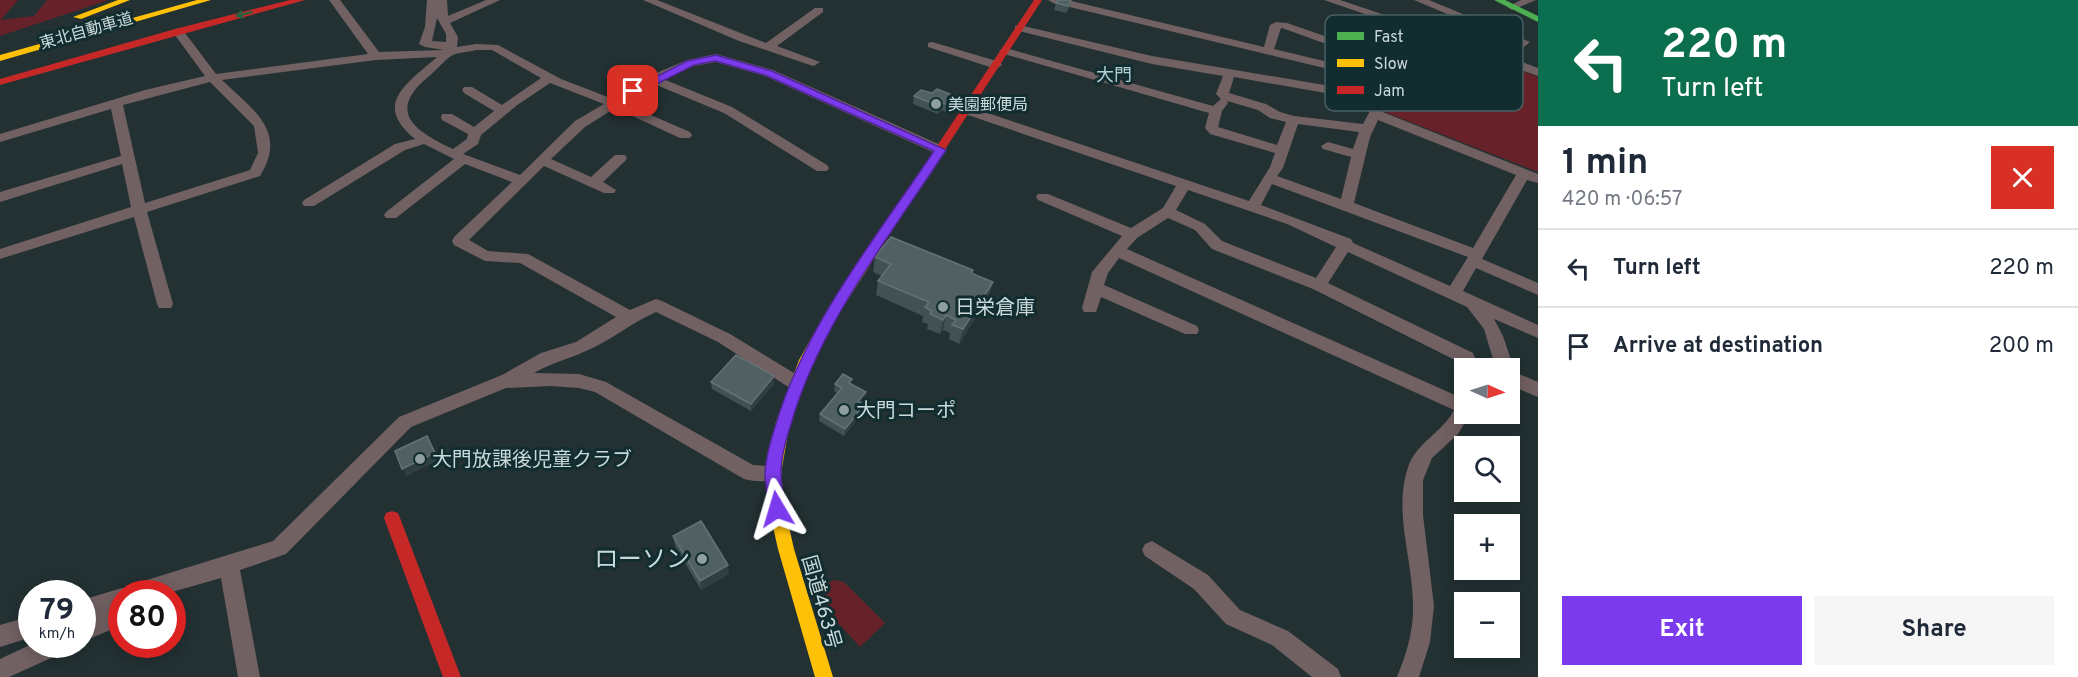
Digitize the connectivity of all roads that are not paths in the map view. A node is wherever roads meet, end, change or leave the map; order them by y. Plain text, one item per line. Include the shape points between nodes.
1 (126, 0) edge
2 (169, 0) edge
3 (207, 0) edge
4 (249, 0) edge
5 (301, 0) edge
6 (432, 0) edge
7 (442, 0) edge
8 (495, 0) edge
9 (648, 0) edge
10 (1038, 0) edge
11 (1053, 0) edge
12 (1329, 0) edge
13 (1419, 0) edge
14 (1450, 0) edge
15 (1498, 0) edge
16 (1531, 0) edge
17 (331, 1) edge
18 (1512, 7) junction
19 (819, 10) dead end
20 (1403, 15) edge
21 (1422, 15) edge
22 (1429, 15) edge
23 (1538, 19) edge
24 (67, 21) dead end
25 (444, 22) junction
26 (1019, 28) junction
27 (178, 31) junction
28 (1325, 40) edge
29 (932, 45) dead end
30 (768, 47) junction
31 (729, 48) junction
32 (449, 49) junction
33 (0, 50) edge
34 (1005, 51) junction
35 (1268, 51) junction
36 (376, 56) junction
37 (0, 58) edge
38 (814, 62) dead end
39 (996, 65) junction
40 (1325, 65) edge
41 (1523, 67) edge
42 (0, 71) edge
43 (1538, 72) edge
44 (1229, 75) junction
45 (213, 78) junction
46 (550, 78) junction
47 (654, 80) junction
48 (0, 82) edge
49 (468, 90) dead end
50 (1325, 90) edge
51 (1226, 97) junction
52 (613, 103) junction
53 (116, 104) junction
54 (966, 110) junction
55 (502, 111) junction
56 (1216, 111) junction
57 (1375, 111) edge
58 (1375, 114) junction
59 (447, 117) dead end
60 (1293, 120) junction
61 (1369, 129) junction
62 (475, 133) junction
63 (685, 135) dead end
64 (0, 138) edge
65 (425, 140) junction
66 (1328, 146) dead end
67 (940, 150) junction
68 (1283, 151) junction
69 (1359, 154) junction
70 (459, 156) junction
71 (128, 158) junction
72 (620, 158) dead end
73 (542, 160) junction
74 (822, 168) dead end
75 (1531, 176) edge
76 (1268, 178) junction
77 (521, 180) junction
78 (593, 183) junction
79 (1185, 184) junction
80 (609, 190) dead end
81 (0, 197) edge
82 (1043, 197) dead end
83 (309, 203) dead end
84 (1346, 206) junction
85 (1253, 207) junction
86 (139, 210) junction
87 (1167, 212) junction
88 (391, 215) dead end
89 (1132, 234) junction
90 (1346, 243) junction
91 (1117, 251) junction
92 (0, 254) edge
93 (1475, 258) junction
94 (1319, 285) junction
95 (1096, 288) junction
96 (1538, 290) edge
97 (1461, 296) junction
98 (165, 304) dead end
99 (1090, 308) dead end
100 (629, 317) junction
101 (1191, 330) dead end
102 (1538, 332) edge
103 (1467, 358) dead end
104 (1501, 358) edge
105 (505, 381) junction
106 (1520, 382) edge
107 (796, 383) junction
108 (1538, 390) edge
109 (1454, 403) edge
110 (1454, 424) edge
111 (773, 473) junction
112 (392, 518) dead end
113 (1152, 550) dead end
114 (229, 564) junction
115 (178, 580) edge
116 (186, 584) edge
117 (18, 630) edge
118 (0, 636) edge
119 (26, 658) edge
120 (0, 670) edge
121 (249, 677) edge
122 (452, 677) edge
123 (824, 677) edge
124 (1330, 677) edge
125 (1408, 677) edge

1 - 24 main road
2 - 33 main road
3 - 37 main road, 東北自動車道
4 - 42 main road, 東北自動車道
5 -> 27 main road
6 - 32 street via 431,27 425,44
7 - 25 street
8 - 25 street
9 - 31 street
10 - 26 main road, 国道463号
11 - 35 street
12 - 20 street
13 - 21 street
14 - 22 street
15 - 18 main road
16 - 18 street
17 - 36 street
18 - 23 main road
19 - 30 street
25 - 32 street via 453,39
26 - 34 main road, 国道463号
26 - 44 street
27 - 45 street
27 - 48 main road
28 - 35 street via 1276,25
29 - 39 street
30 - 31 street
30 - 38 street
31 - 47 street
31 - 67 street via 769,73
32 - 36 street
32 - 46 street via 494,47
32 - 65 street via 409,87 400,105 407,125
34 - 39 main road, 国道463号
34 - 56 street
35 - 40 street
36 - 45 street
39 - 54 main road, 国道463号
41 - 43 street
44 - 50 street
44 - 51 street via 1222,94
45 - 53 street
45 - 86 street via 260,125 265,153 255,173
46 - 52 street
46 - 55 street
47 - 52 street
47 - 74 street via 728,111
49 - 55 street
51 - 56 street
51 - 60 street
52 - 63 street
52 - 73 street via 580,124
53 - 64 street
53 - 71 street
54 - 67 main road, 国道463号
54 - 79 street
55 - 62 street
56 - 68 street via 1211,128 1215,131
57 - 58 street
58 - 61 street
58 - 75 street
59 - 62 street
60 - 61 street
60 - 68 street
61 - 69 street
62 - 70 street
65 - 70 street
65 - 83 street via 400,147
66 - 69 street
67 - 107 main road, 国道463号 via 831,315
68 - 76 street
69 - 84 street
70 - 77 street
70 - 88 street
71 - 81 street
71 - 86 street
72 - 78 street
73 - 77 street
73 - 78 street
75 - 93 street
76 - 84 street
76 - 85 street
77 - 100 street via 459,241 485,256 523,258
78 - 80 street
79 - 85 street
79 - 87 street
82 - 89 street
84 - 93 street
85 - 90 street
86 - 92 street
86 - 98 street
87 - 89 street
87 - 94 street via 1200,227 1216,245
89 - 91 street
90 - 94 street
90 - 97 street
91 - 95 street via 1100,272
91 - 109 street
93 - 96 street
93 - 97 street
94 - 103 street
95 - 99 street
95 - 101 street
97 - 102 street
97 - 104 street via 1487,319 1495,332
100 - 105 street via 582,346 547,358
100 - 107 street via 656,305 724,338
105 - 111 street via 551,379 600,387 751,473
105 - 114 street via 405,422 279,548
106 - 108 street
107 - 111 main road, 国道463号
110 - 125 street via 1431,444 1415,473 1412,498 1424,608
111 - 123 main road, 国道463号 via 786,549
112 - 122 main road
113 - 124 street via 1201,582 1233,617 1280,638
114 - 115 street
114 - 116 street
114 - 121 street
117 - 118 street
119 - 120 street

